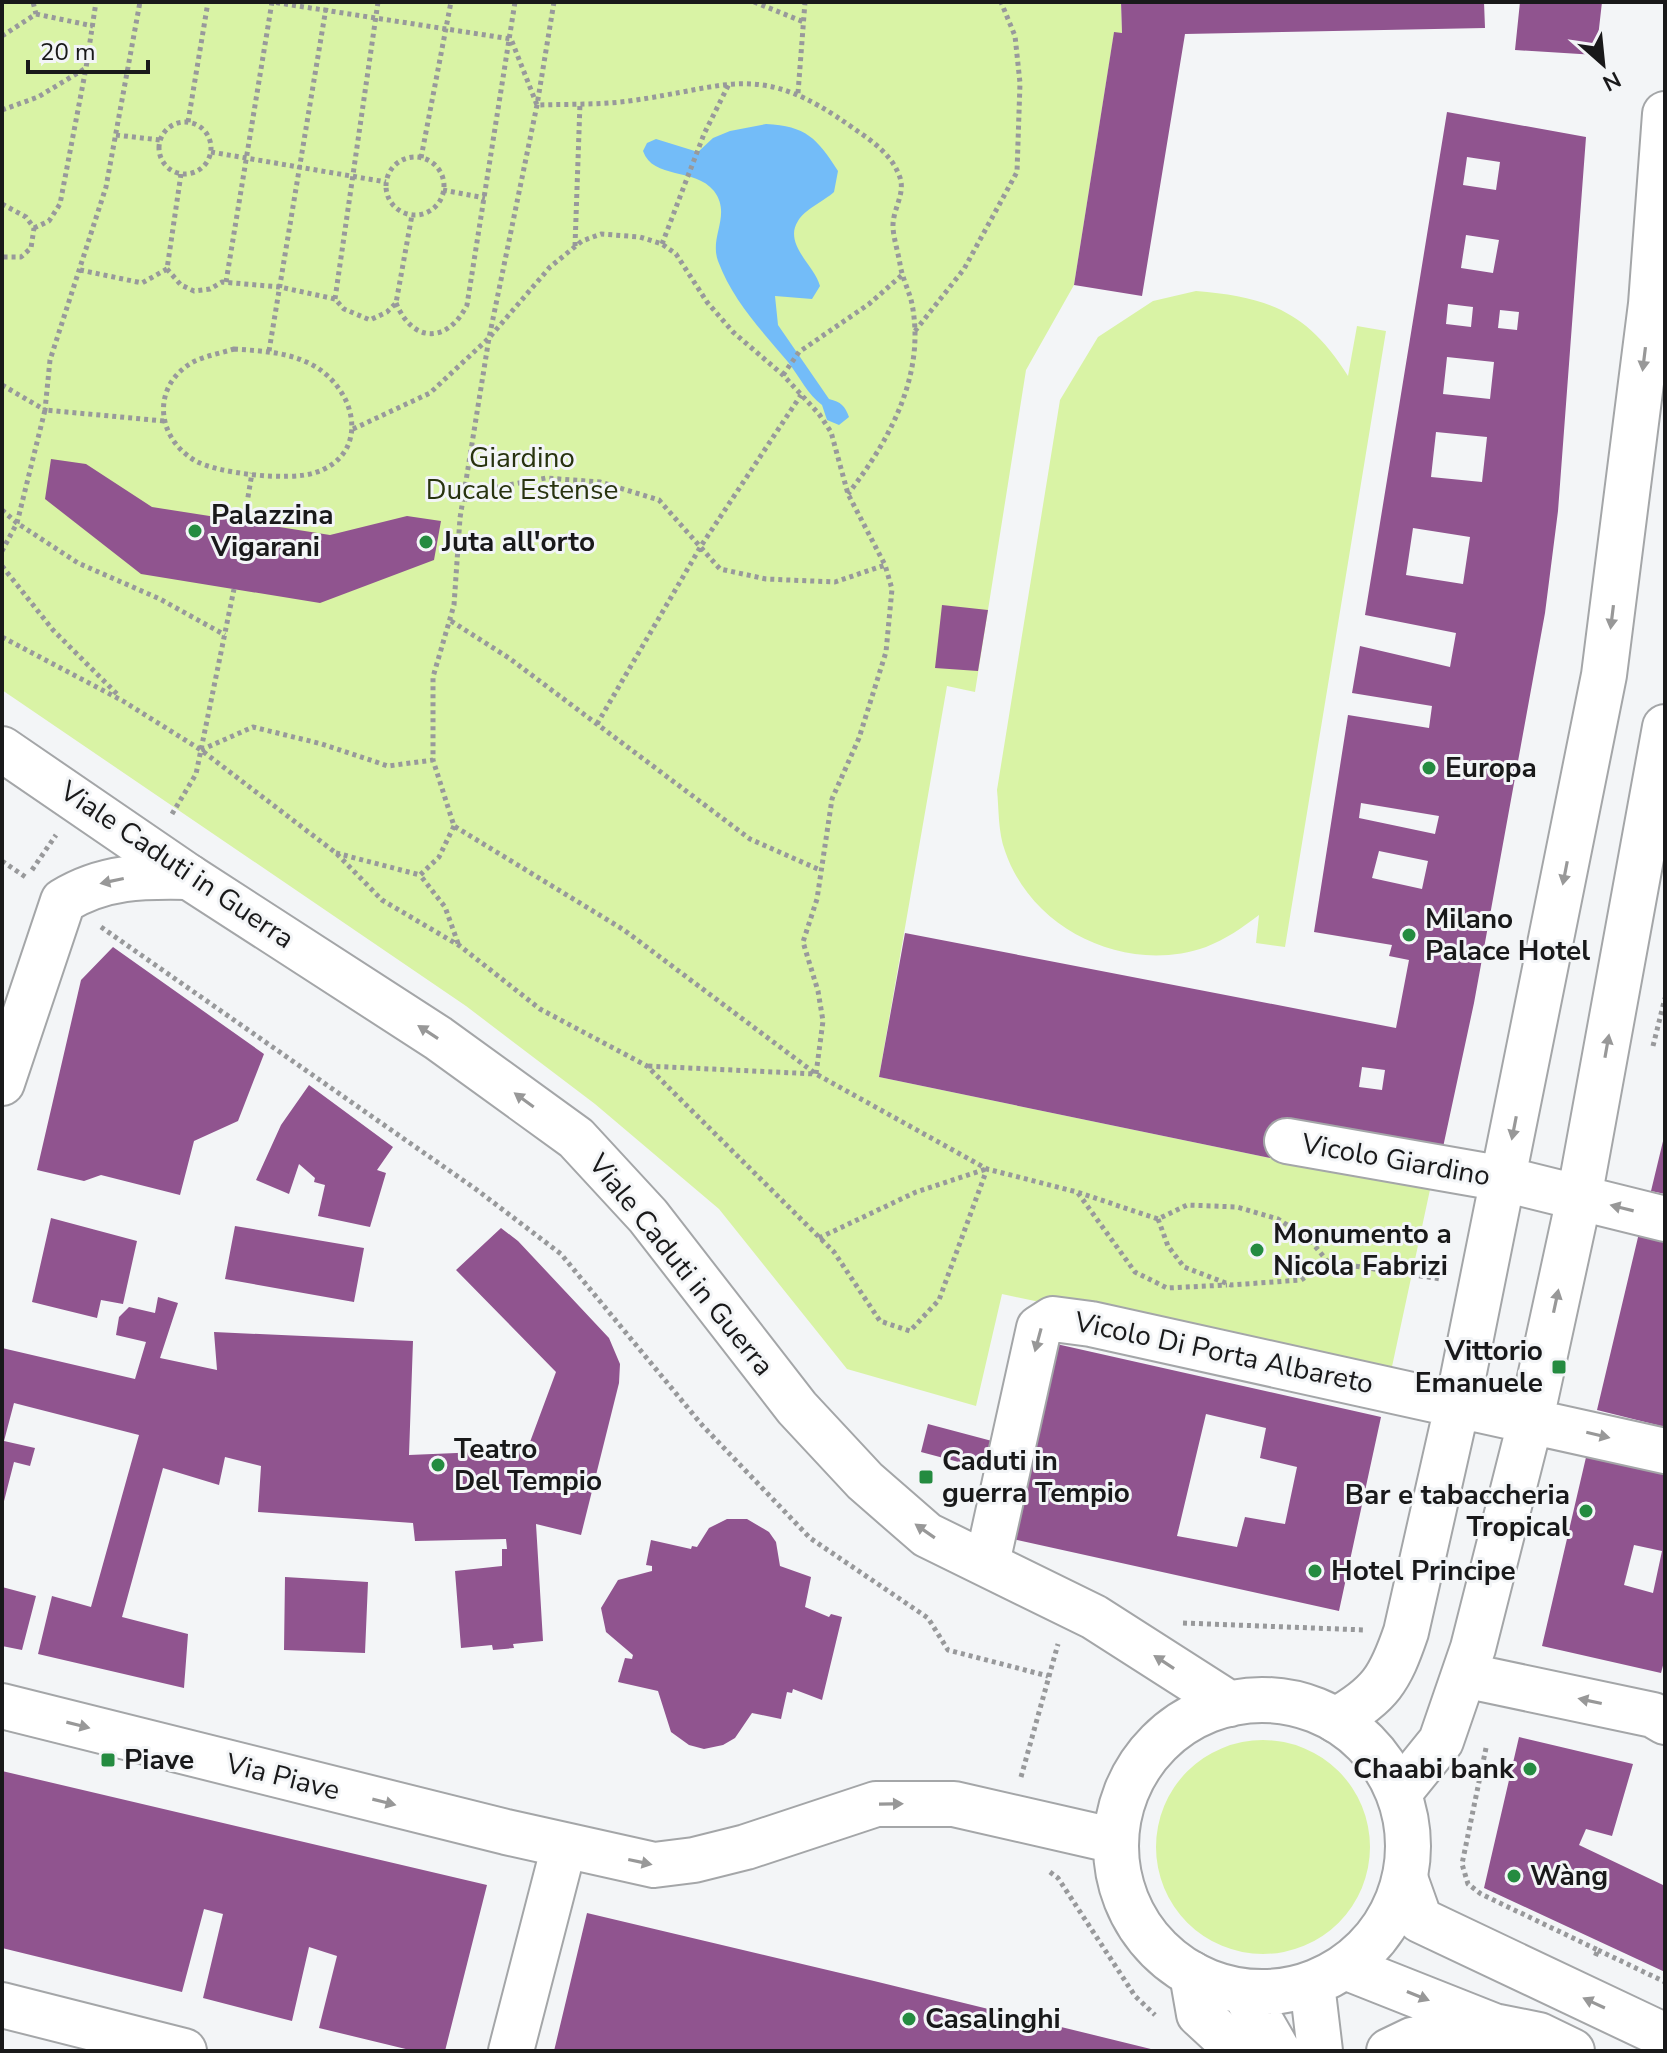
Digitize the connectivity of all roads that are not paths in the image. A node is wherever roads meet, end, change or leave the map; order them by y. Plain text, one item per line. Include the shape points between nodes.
1 (1665, 114) edge
2 (1658, 304) edge
3 (1665, 727) edge
4 (2, 749) edge
5 (189, 877) junction
6 (2, 1083) edge
7 (1287, 1141) dead end
8 (1504, 1179) junction
9 (1579, 1198) junction
10 (1665, 1219) edge
11 (1458, 1402) junction
12 (1531, 1419) junction
13 (1665, 1451) edge
14 (987, 1563) junction
15 (1482, 1679) junction
16 (1230, 1704) junction
17 (2, 1706) edge
18 (1661, 1711) edge
19 (1336, 1720) junction
20 (1399, 1793) junction
21 (1116, 1841) junction
22 (564, 1846) junction
23 (1405, 1878) junction
24 (1192, 1974) junction
25 (1329, 1976) junction
26 (1244, 1992) junction
27 (2, 2005) edge
28 (1494, 2026) junction
29 (1665, 2036) edge
30 (184, 2051) edge
31 (511, 2051) edge
32 (1239, 2051) edge
33 (1278, 2051) edge
34 (1320, 2051) edge
35 (1389, 2051) edge
36 (1572, 2051) edge

1 - 2 street
2 -> 8 street via 1604,675
9 -> 3 street
4 - 5 street, Viale Caduti in Guerra
5 -> 6 street via 112,880 63,901
14 -> 5 street, Viale Caduti in Guerra via 927,1535 865,1481 797,1408 648,1216 576,1138 428,1031
7 - 8 street, Vicolo Giardino
8 - 9 street, Vicolo Giardino
8 - 11 street
10 -> 9 street, Vicolo Giardino
12 -> 9 street
11 - 12 street, Vicolo Di Porta Albareto
11 -> 14 street, Vicolo Di Porta Albareto via 1053,1319 1039,1328
11 - 19 street via 1406,1632 1385,1684 1365,1704
12 -> 13 street, Vicolo Di Porta Albareto
12 - 15 street
16 -> 14 street, Viale Caduti in Guerra via 1094,1617
18 -> 15 street
15 - 20 street
16 - 19 street via 1290,1703
16 - 21 street via 1183,1724 1153,1750 1126,1794
17 -> 22 street, Via Piave
19 - 20 street via 1370,1747
20 - 23 street via 1408,1824
22 -> 21 street, Via Piave via 654,1865 694,1860 876,1804 954,1804
21 - 24 street via 1130,1910 1167,1958
22 - 31 street
23 - 25 street via 1381,1933
29 -> 23 street via 1420,1920
24 - 26 street
24 - 32 street via 1199,2014
25 - 26 street via 1270,1993
25 -> 28 street
25 - 34 street
26 - 33 street
27 - 30 street
28 - 35 street via 1412,2040
28 - 36 street via 1539,2035

